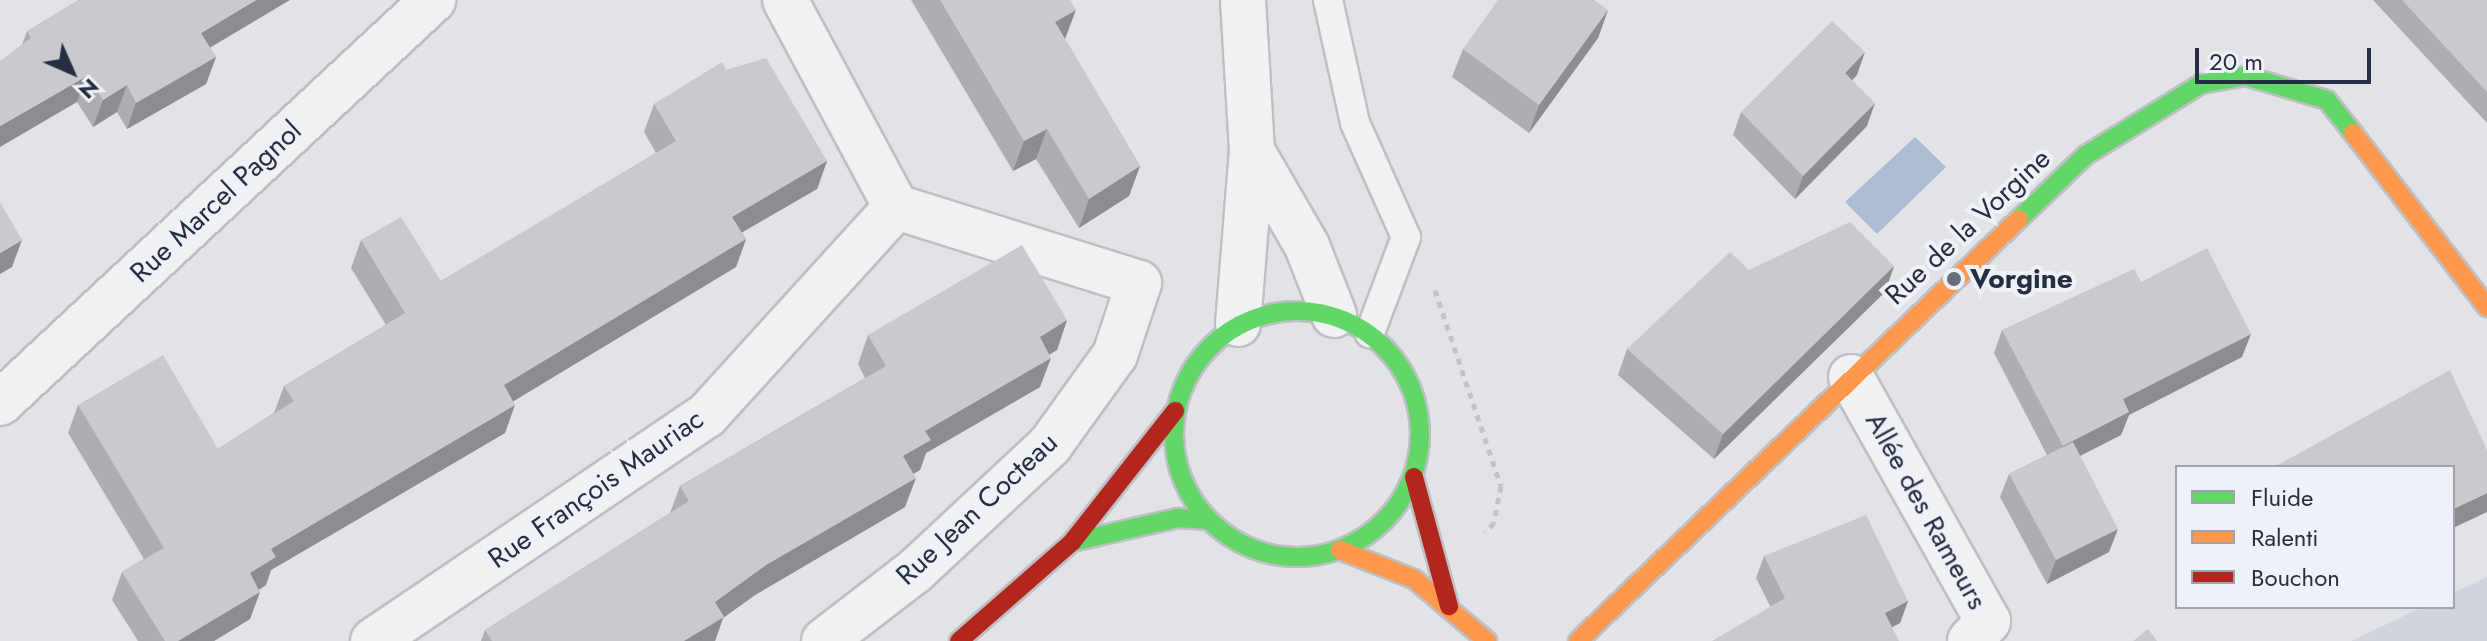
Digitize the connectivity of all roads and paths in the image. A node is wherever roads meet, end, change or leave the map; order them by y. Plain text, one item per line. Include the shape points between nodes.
1 (433, 0) edge
2 (785, 0) edge
3 (1243, 0) edge
4 (1328, 0) edge
5 (1252, 151) junction
6 (896, 207) junction
7 (1406, 237) junction
8 (2480, 285) edge
9 (1238, 324) junction
10 (1352, 324) junction
11 (1851, 377) junction
12 (0, 403) edge
13 (1175, 411) junction
14 (1414, 477) junction
15 (1208, 520) junction
16 (1072, 542) junction
17 (1340, 550) junction
18 (1439, 554) junction
19 (1449, 606) junction
20 (384, 638) edge
21 (824, 641) edge
22 (959, 641) edge
23 (1487, 641) edge
24 (1578, 641) edge
25 (1970, 641) edge

1 - 12 street, Rue Marcel Pagnol
2 - 6 street
3 - 5 street
4 - 7 lane via 1355,123
5 - 9 street
5 - 10 street
6 - 20 street, Rue François Mauriac via 707,415
6 - 21 street, Rue Jean Cocteau via 1139,283 1115,355 1050,445 915,571
7 - 10 lane
7 - 18 path via 1455,335 1501,486 1494,523
8 - 11 street, Rue de la Vorgine via 2327,100 2246,76 2201,84 2086,155
9 - 10 street via 1269,313
9 - 13 street via 1209,346
10 - 14 street via 1398,361 1416,398 1421,437
11 - 24 street, Rue de la Vorgine
11 - 25 street, Allée des Rameurs via 1988,621
13 - 15 street via 1174,450 1186,488
13 - 16 street
14 - 17 street via 1388,516
14 - 18 street
15 - 16 street via 1178,518
15 - 17 street via 1236,543 1270,555
16 - 22 street
17 - 19 street via 1414,579
18 - 19 street
19 - 23 street

